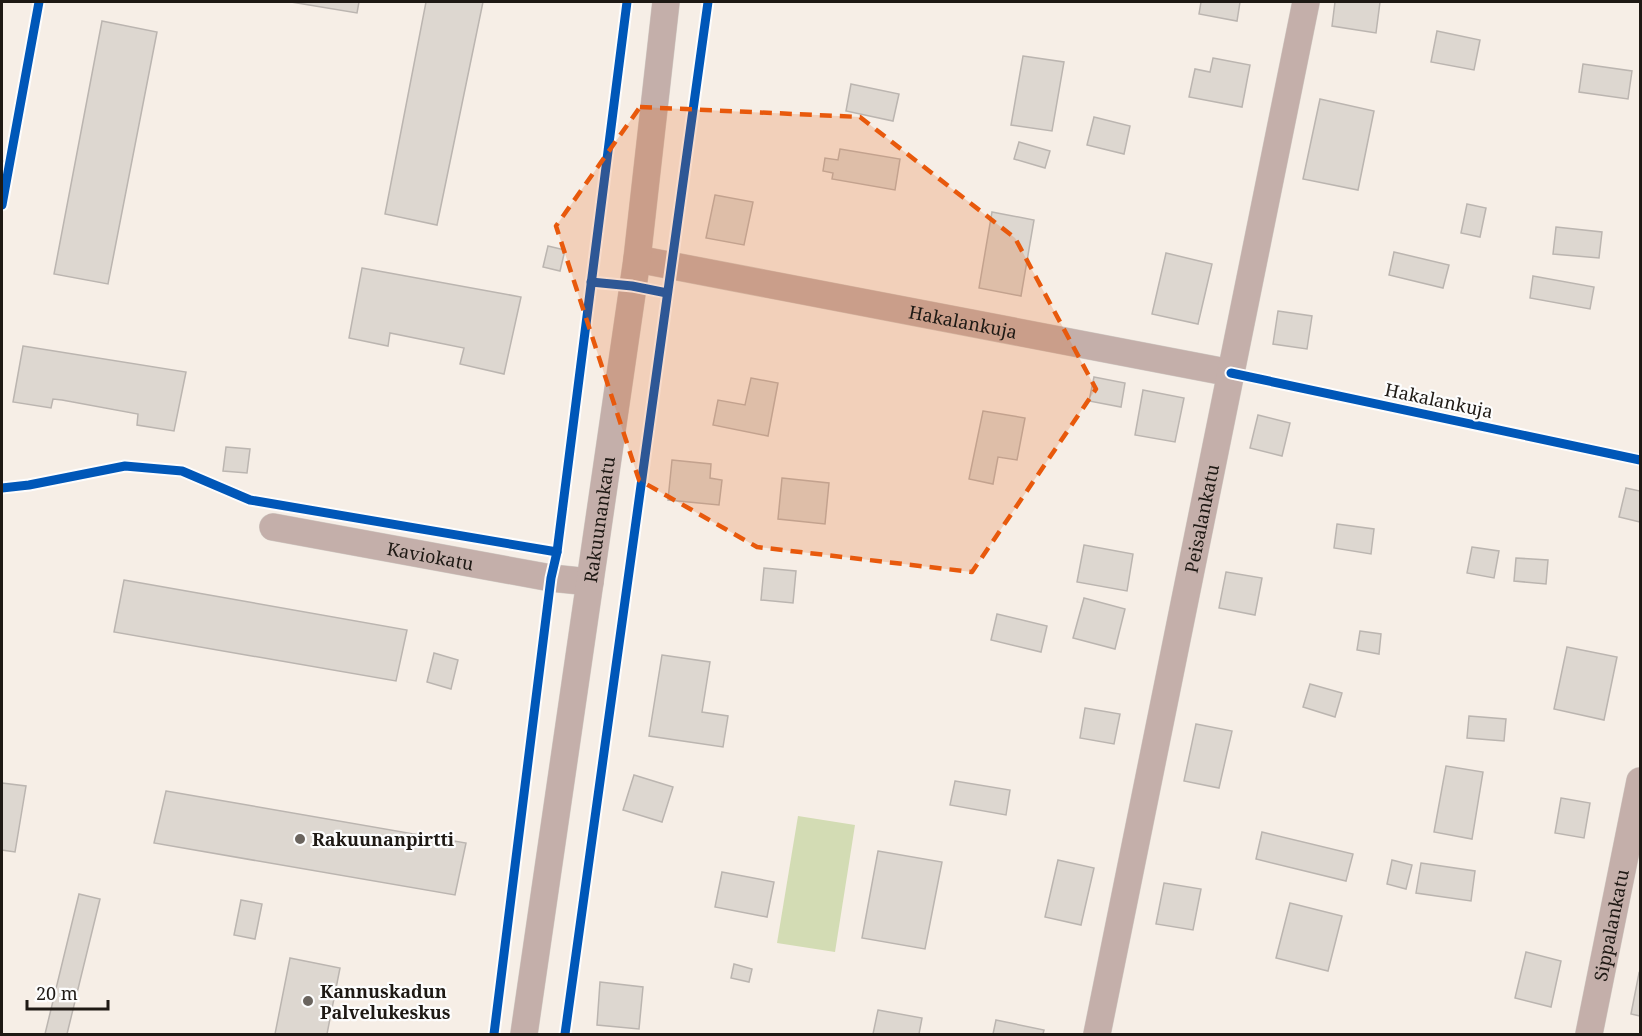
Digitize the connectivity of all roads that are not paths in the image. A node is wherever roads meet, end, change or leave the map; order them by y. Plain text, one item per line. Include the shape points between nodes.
1 (666, 2) edge
2 (1306, 2) edge
3 (637, 259) junction
4 (1231, 373) junction
5 (273, 527) dead end
6 (590, 582) junction
7 (1641, 781) edge
8 (524, 1035) edge
9 (1097, 1035) edge
10 (1589, 1035) edge

1 - 3 street, Rakuunankatu
2 - 4 street, Peisalankatu
3 - 4 street, Hakalankuja
3 - 6 street, Rakuunankatu
4 - 9 street, Peisalankatu
5 - 6 street, Kaviokatu
6 - 8 street, Rakuunankatu
7 - 10 street, Sippalankatu

